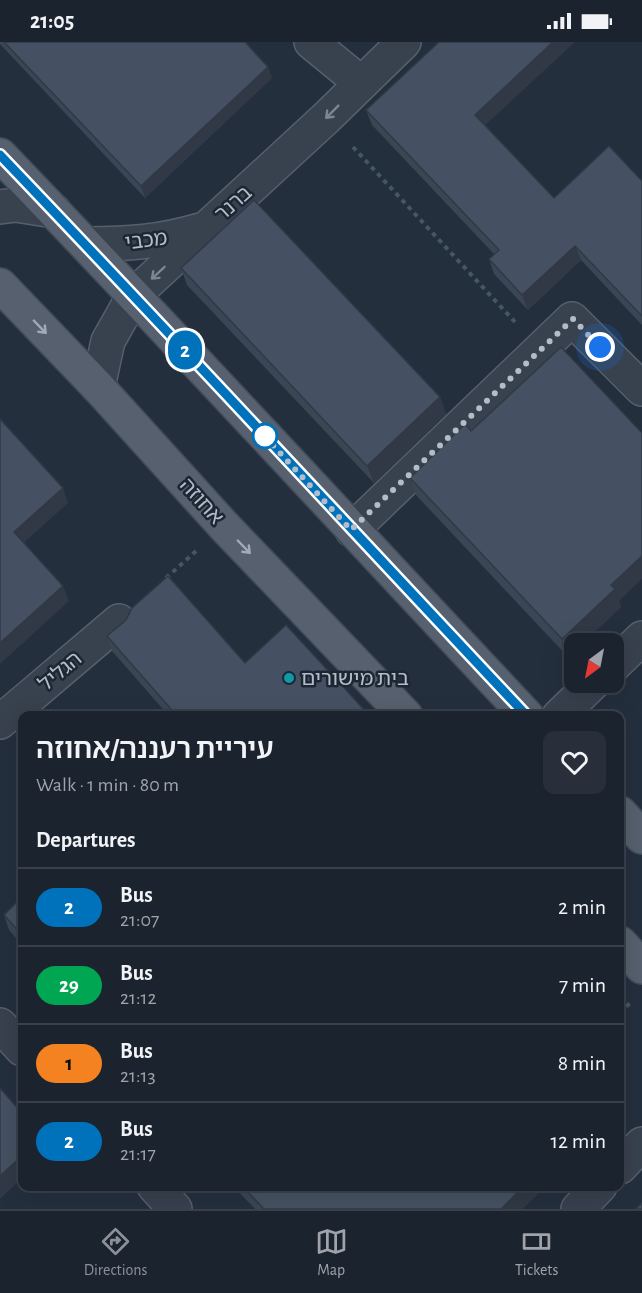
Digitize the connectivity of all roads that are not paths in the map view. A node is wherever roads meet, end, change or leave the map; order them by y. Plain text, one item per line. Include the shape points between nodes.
1 (311, 42) edge
2 (404, 42) edge
3 (361, 83) junction
4 (0, 154) edge
5 (0, 207) edge
6 (54, 211) junction
7 (205, 228) junction
8 (86, 244) junction
9 (0, 285) edge
10 (134, 295) junction
11 (98, 387) junction
12 (642, 389) edge
13 (351, 530) junction
14 (119, 621) dead end
15 (642, 638) edge
16 (624, 655) edge
17 (583, 693) edge
18 (401, 711) edge
19 (522, 711) edge
20 (564, 711) edge
21 (0, 722) edge
22 (624, 817) edge
23 (642, 837) edge
24 (624, 947) edge
25 (642, 967) edge
26 (0, 1025) edge
27 (18, 1044) edge
28 (642, 1144) edge
29 (624, 1163) edge
30 (159, 1191) edge
31 (595, 1191) edge
32 (175, 1209) edge
33 (579, 1209) edge

1 - 3 street
2 - 3 street, ברנר
3 -> 7 street, ברנר
4 - 6 main road
5 - 6 street via 16,205
6 - 8 main road
7 - 8 street, מכבי via 133,244
7 -> 10 street, ברנר
8 - 10 main road
9 -> 11 main road, אחוזה
10 - 11 street, ברנר via 108,341
10 - 13 main road
11 -> 18 main road, אחוזה
12 - 13 street via 573,319
13 - 19 main road
14 - 21 street, הגליל
15 - 16 street
17 - 20 street
22 - 23 main road
24 - 25 main road
26 - 27 street
28 - 29 street
30 - 32 street
31 - 33 street

